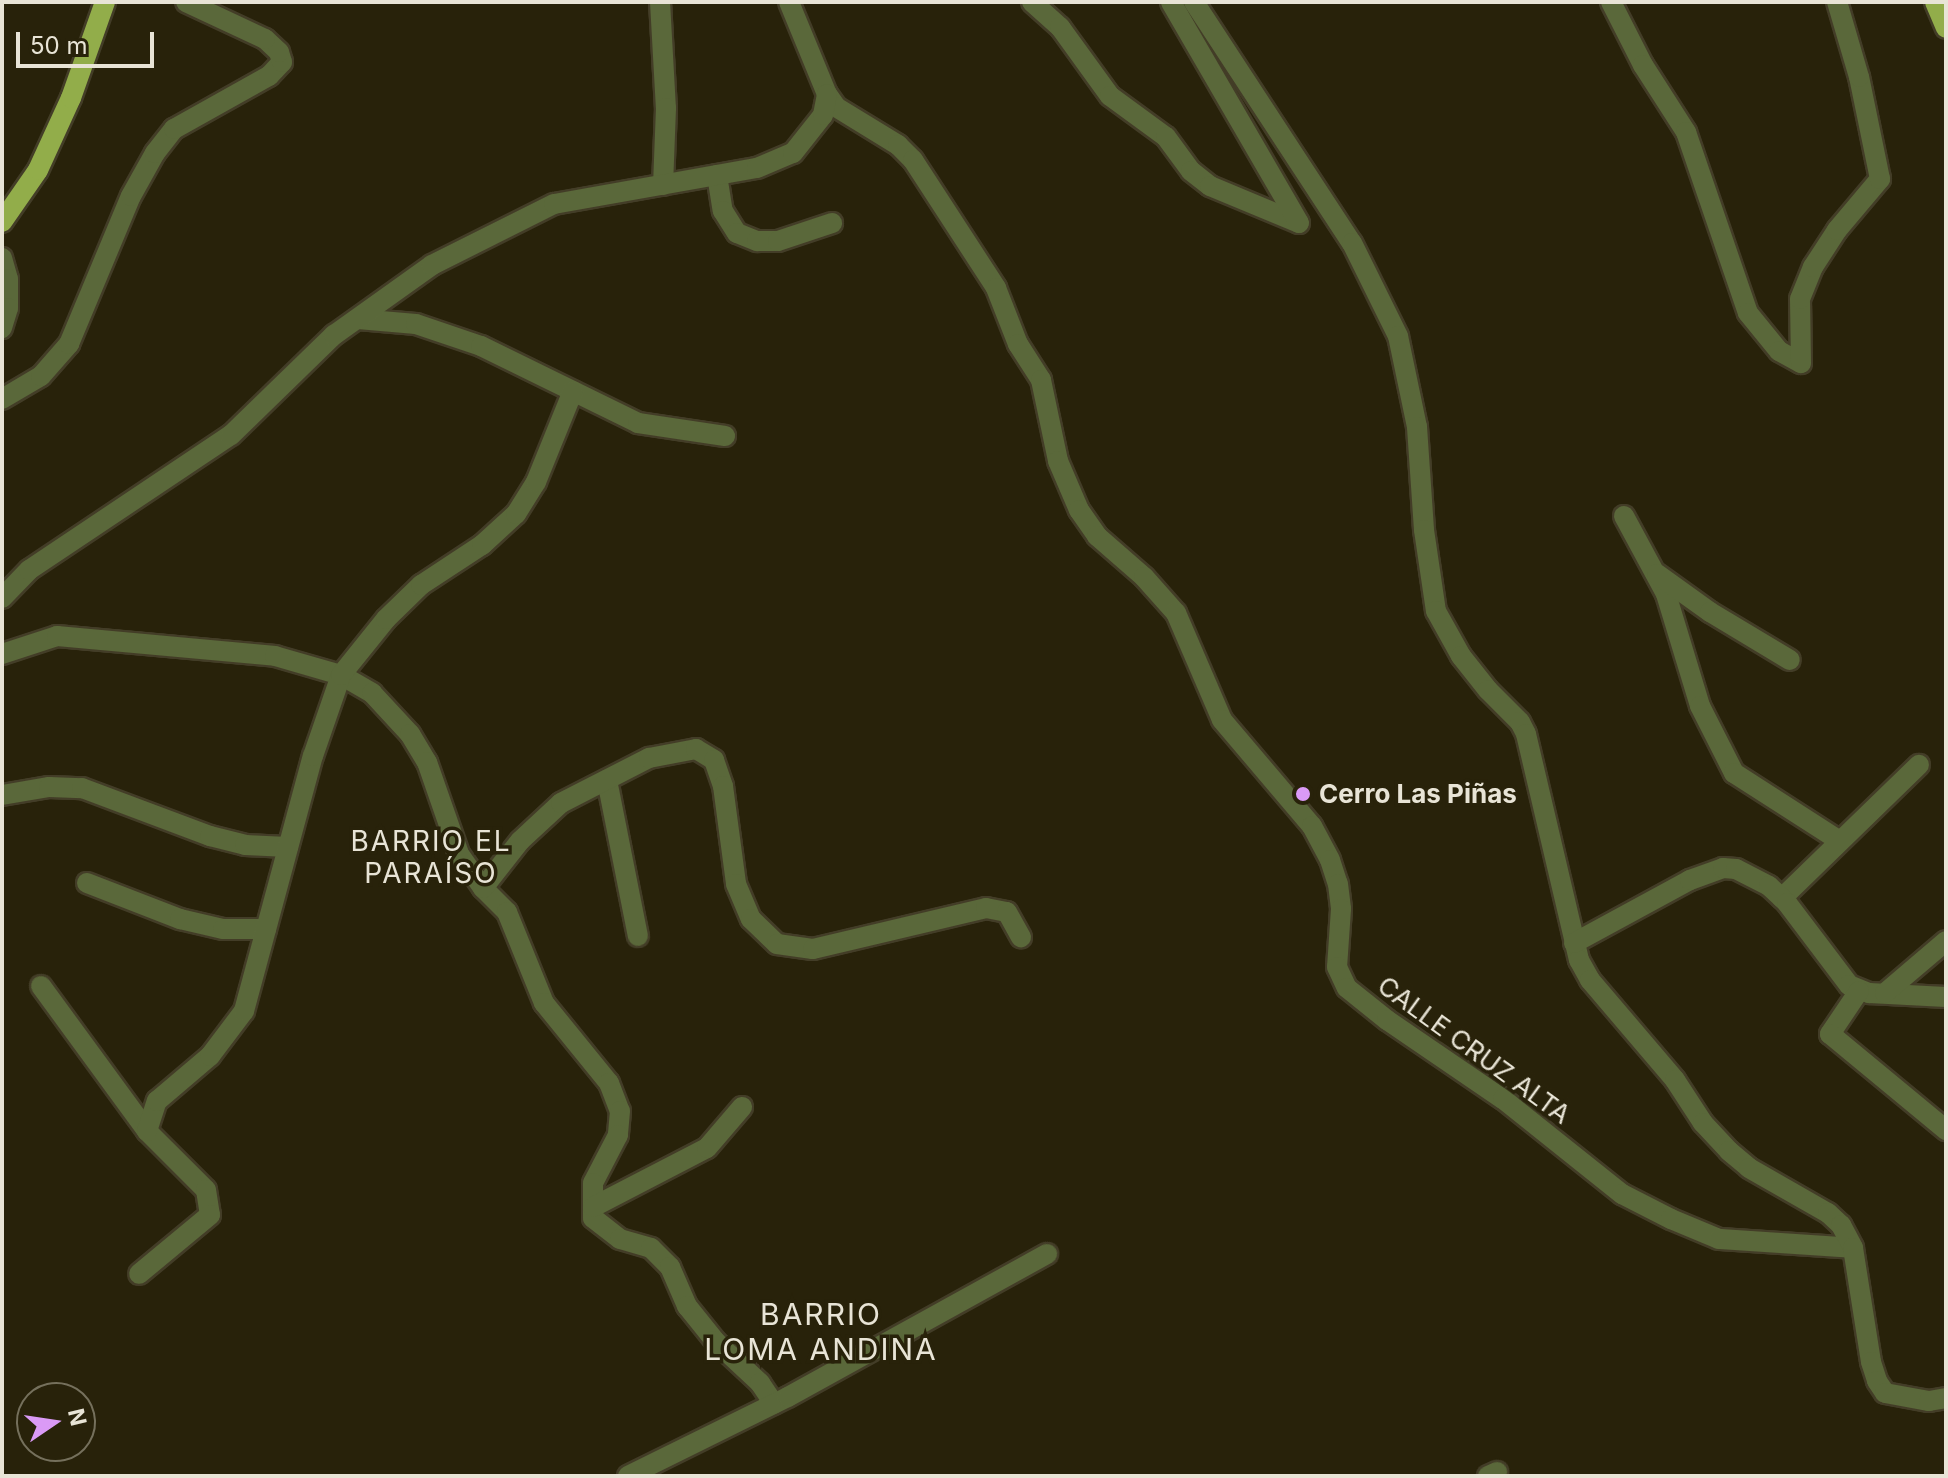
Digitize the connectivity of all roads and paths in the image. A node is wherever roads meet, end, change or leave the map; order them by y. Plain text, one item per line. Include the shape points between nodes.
1 (105, 2) edge
2 (186, 2) edge
3 (660, 2) edge
4 (789, 2) edge
5 (1032, 2) edge
6 (1171, 2) edge
7 (1194, 2) edge
8 (1611, 2) edge
9 (1837, 2) edge
10 (1935, 2) edge
11 (1946, 28) edge
12 (827, 94) junction
13 (717, 175) junction
14 (663, 185) junction
15 (2, 222) edge
16 (832, 223) dead end
17 (2, 258) edge
18 (358, 319) junction
19 (2, 328) edge
20 (573, 391) junction
21 (2, 399) edge
22 (725, 436) dead end
23 (1624, 516) dead end
24 (1654, 572) junction
25 (2, 598) edge
26 (2, 654) edge
27 (1790, 660) dead end
28 (341, 675) junction
29 (1919, 765) dead end
30 (607, 780) junction
31 (2, 795) edge
32 (1840, 841) junction
33 (288, 847) junction
34 (87, 883) dead end
35 (483, 888) junction
36 (1782, 898) junction
37 (266, 929) junction
38 (638, 936) dead end
39 (1021, 937) dead end
40 (1946, 941) edge
41 (1574, 943) junction
42 (41, 986) dead end
43 (1859, 991) junction
44 (1885, 993) junction
45 (1946, 997) edge
46 (742, 1107) dead end
47 (1946, 1130) edge
48 (147, 1131) junction
49 (593, 1207) junction
50 (1853, 1248) junction
51 (1047, 1254) dead end
52 (139, 1274) dead end
53 (1946, 1398) edge
54 (774, 1404) junction
55 (628, 1476) edge

1 - 15 main road via 44,156
2 - 21 street via 265,39 282,62 269,76 174,129 131,196 69,344 41,376
3 - 14 street via 666,108
4 - 12 street, CALLE CRUZ ALTA
5 - 6 street via 1060,27 1110,96 1166,137 1200,178 1299,223
7 - 41 street via 1352,243 1398,336 1417,427 1436,611 1461,656 1526,734
8 - 9 street via 1686,132 1748,313 1779,351 1801,363 1800,299 1813,267 1880,179
10 - 11 main road
12 - 13 street via 823,115 793,153 757,168
12 - 50 street, CALLE CRUZ ALTA via 845,116 898,145 953,219 996,288 1018,344 1041,380 1058,461 1079,510 1097,536 1176,613 1222,720 1312,826 1338,884 1337,967 1347,988 1503,1099 1622,1194 1719,1239
13 - 14 street
13 - 16 street via 723,211 737,233 757,241 778,241
14 - 18 street via 554,204 432,265
17 - 19 street via 8,308
18 - 20 street via 416,324 481,346
18 - 25 street via 334,335 231,435 29,570
20 - 22 street via 638,423
20 - 28 street via 536,482 516,514 482,545 421,585
23 - 24 street
24 - 27 street
24 - 32 street via 1666,594 1700,706 1734,773
26 - 28 street via 57,636 275,656
28 - 33 street
28 - 35 street via 372,693 410,734 427,762 459,854
29 - 32 street
30 - 35 street via 561,803 520,841
30 - 38 street
30 - 39 street via 649,758 696,749 714,760 723,786 736,884 751,919 777,944 813,949 986,908 1007,912
31 - 33 street via 82,788 210,836 245,845
32 - 36 street
33 - 37 street
34 - 37 street via 180,919 223,929
35 - 49 street via 507,912 544,1003 609,1083 620,1111 618,1135 593,1183
36 - 41 street via 1751,874 1723,868 1690,880
36 - 43 street
37 - 48 street via 244,1011 210,1056 157,1101
40 - 44 street
41 - 50 street via 1590,980 1675,1080 1703,1123 1749,1168 1828,1213
42 - 48 street
43 - 44 street
43 - 47 street via 1830,1034
44 - 45 street
46 - 49 street via 707,1148
48 - 52 street via 206,1190 210,1215
49 - 54 street via 593,1218 620,1239 651,1248 670,1267 687,1306
50 - 53 street via 1877,1381 1885,1393 1898,1398
51 - 54 street
54 - 55 street

